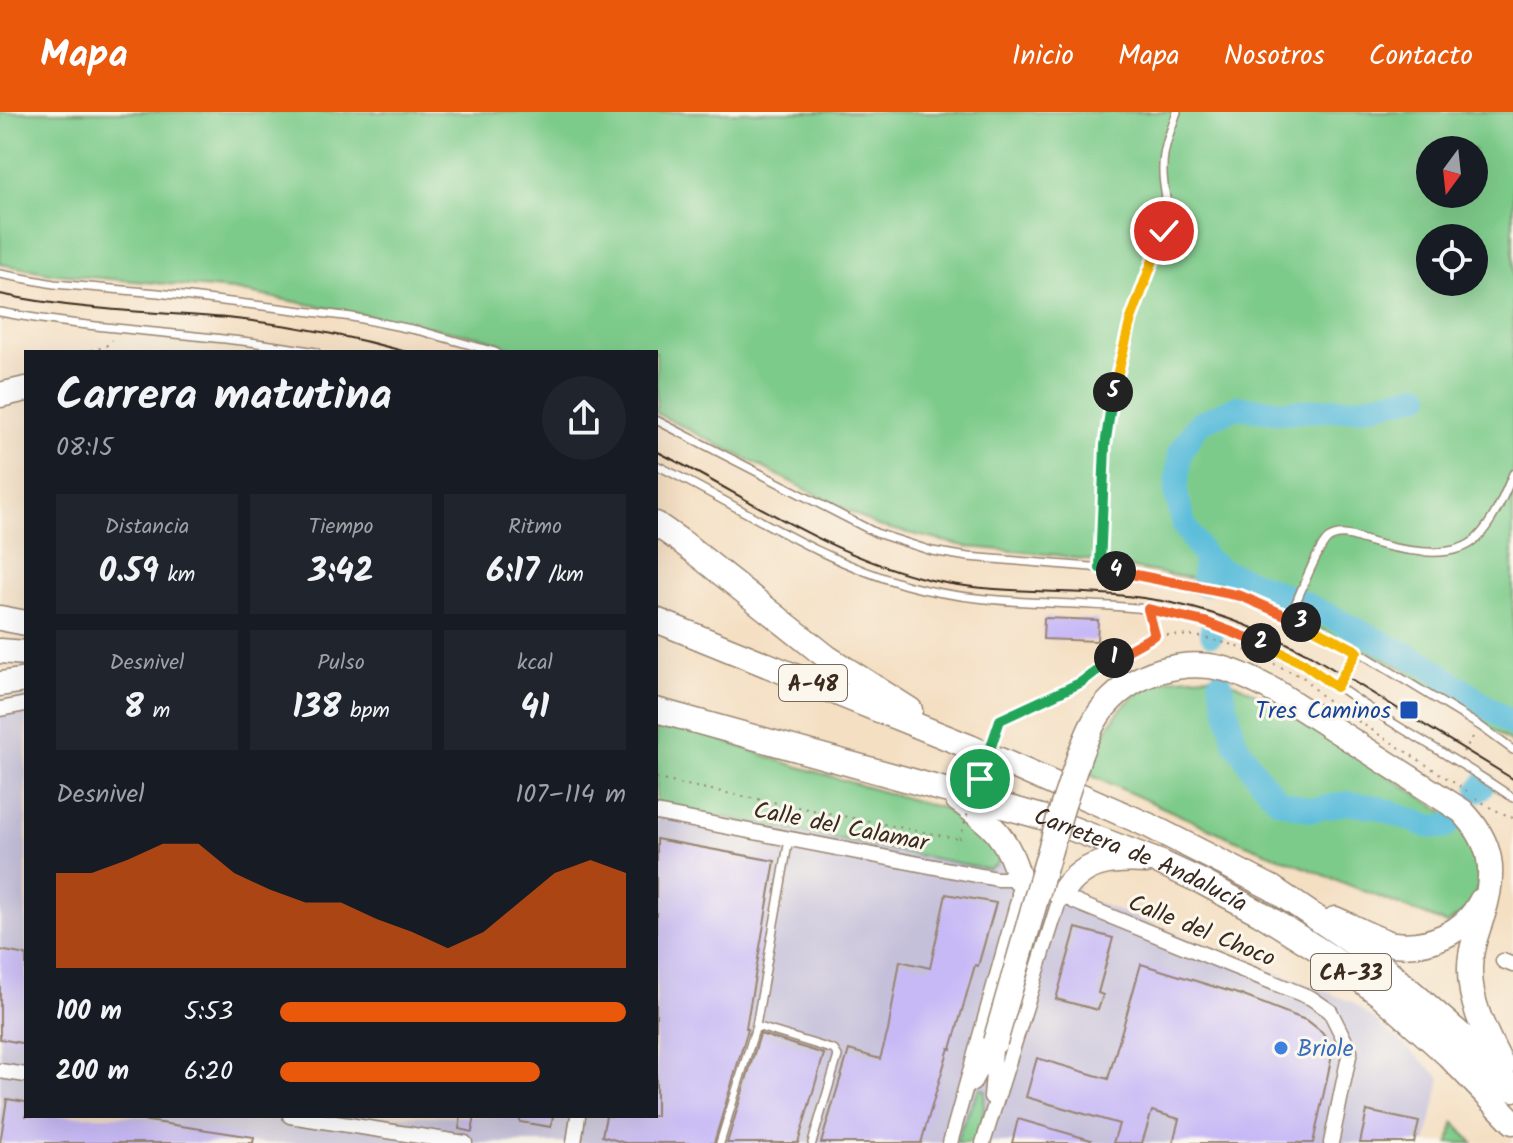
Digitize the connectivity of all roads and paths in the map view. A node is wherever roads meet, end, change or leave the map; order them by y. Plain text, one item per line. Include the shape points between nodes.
1 (1177, 112) edge
2 (0, 274) edge
3 (0, 312) edge
4 (118, 328) junction
5 (92, 350) edge
6 (305, 350) edge
7 (488, 350) edge
8 (24, 389) edge
9 (0, 395) edge
10 (658, 421) edge
11 (658, 466) edge
12 (1513, 474) edge
13 (658, 525) edge
14 (1100, 568) junction
15 (1148, 609) junction
16 (1290, 617) junction
17 (0, 618) edge
18 (658, 621) edge
19 (24, 623) edge
20 (1155, 635) joint
21 (0, 651) edge
22 (1357, 651) junction
23 (24, 653) edge
24 (24, 680) edge
25 (0, 684) edge
26 (1336, 687) junction
27 (24, 704) edge
28 (0, 709) edge
29 (658, 711) edge
30 (1480, 726) junction
31 (970, 747) junction
32 (1513, 750) edge
33 (1456, 763) junction
34 (658, 779) edge
35 (943, 789) junction
36 (1513, 798) edge
37 (658, 813) edge
38 (789, 839) junction
39 (1159, 862) junction
40 (1019, 879) junction
41 (1489, 885) junction
42 (1061, 895) junction
43 (1289, 899) junction
44 (756, 1026) junction
45 (995, 1042) junction
46 (0, 1071) edge
47 (24, 1075) edge
48 (1513, 1088) edge
49 (959, 1113) junction
50 (303, 1118) edge
51 (578, 1118) edge
52 (990, 1121) junction
53 (1513, 1122) edge
54 (465, 1143) edge
55 (574, 1143) edge
56 (720, 1143) edge
57 (812, 1143) edge
58 (950, 1143) edge
59 (983, 1143) edge
60 (1331, 1143) edge

1 - 14 lane via 1163,153 1168,218 1131,319 1107,422
2 - 7 lane via 352,317
3 - 4 lane
4 - 5 path via 105,347
4 - 6 lane
8 - 9 highway
10 - 14 lane via 901,542 968,557
11 - 15 lane via 850,566 906,585 1001,601
12 - 16 lane via 1482,532 1467,546 1422,553 1343,534 1329,539
13 - 31 highway via 828,658
14 - 16 lane via 1241,596
15 - 20 lane
15 - 26 lane via 1251,638 1303,663
16 - 22 lane
17 - 19 highway
18 - 31 highway, A-48
20 - 34 path, bridge via 1080,683 1000,720 959,839
21 - 23 highway
22 - 26 path
22 - 30 lane
24 - 25 highway
26 - 33 lane
27 - 28 street
29 - 35 highway, Carretera de Andalucía / CA-33
30 - 32 lane
30 - 33 path
31 - 43 highway, Carretera de Andalucía / CA-33 via 1150,826
33 - 36 lane
35 - 39 highway, Carretera de Andalucía / CA-33 via 1042,817
35 - 40 highway via 988,821 1009,848
37 - 38 street, Calle del Calamar
38 - 40 street, Calle del Calamar
38 - 44 lane
39 - 42 highway via 1122,860 1087,868
39 - 53 highway, Carretera de Andalucía / CA-33 via 1260,913 1332,958 1448,1055
40 - 49 street via 1019,897
41 - 43 highway via 1463,925 1428,942 1393,944
41 - 45 highway, bridge via 1485,843 1462,811 1247,677 1206,665 1166,669 1134,681 1092,725 1062,808
41 - 48 highway via 1472,951 1471,987 1482,1026
42 - 52 street
42 - 60 street, Calle del Choco via 1311,998 1330,1011 1350,1051
43 - 48 highway, Carretera de Andalucía / CA-33 via 1383,967
44 - 56 lane
44 - 57 lane via 834,1050 838,1056
45 - 49 street
45 - 52 street
46 - 47 street
49 - 58 street
50 - 54 street
51 - 55 street
52 - 59 street

